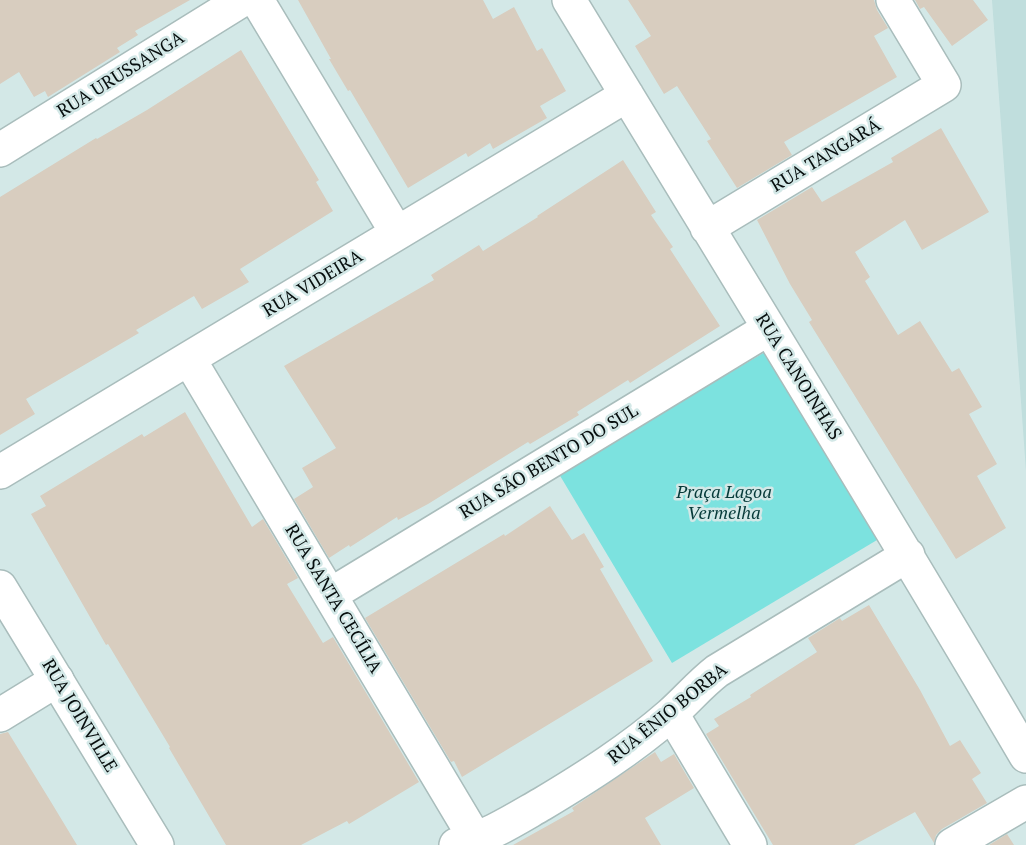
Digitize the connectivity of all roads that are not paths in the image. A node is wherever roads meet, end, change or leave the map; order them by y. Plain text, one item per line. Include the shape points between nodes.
1 (242, 0) edge
2 (257, 0) edge
3 (569, 0) edge
4 (893, 0) edge
5 (627, 95) junction
6 (0, 150) edge
7 (707, 228) junction
8 (397, 233) junction
9 (768, 329) junction
10 (189, 359) junction
11 (0, 472) edge
12 (908, 555) junction
13 (0, 587) edge
14 (330, 595) junction
15 (57, 680) junction
16 (672, 714) junction
17 (0, 715) edge
18 (1026, 756) edge
19 (1026, 802) edge
20 (466, 842) edge
21 (157, 845) edge
22 (750, 845) edge
23 (952, 845) edge

1 - 6 street, RUA URUSSANGA
2 - 8 street
3 - 5 street, RUA CANOINHAS
4 - 7 street, RUA TANGARÁ via 944,85
5 - 7 street, RUA CANOINHAS
5 - 8 street, RUA VIDEIRA
7 - 9 street, RUA CANOINHAS
8 - 10 street, RUA VIDEIRA
9 - 12 street, RUA CANOINHAS
9 - 14 street, RUA SÃO BENTO DO SUL
10 - 11 street, RUA VIDEIRA
10 - 14 street, RUA SANTA CECÍLIA
12 - 16 street, RUA ÊNIO BORBA via 717,671
12 - 18 street, RUA CANOINHAS
13 - 15 street, RUA JOINVILLE
14 - 20 street, RUA SANTA CECÍLIA
15 - 17 street
15 - 21 street, RUA JOINVILLE
16 - 20 street, RUA ÊNIO BORBA via 577,783 493,832
16 - 22 street
19 - 23 street

